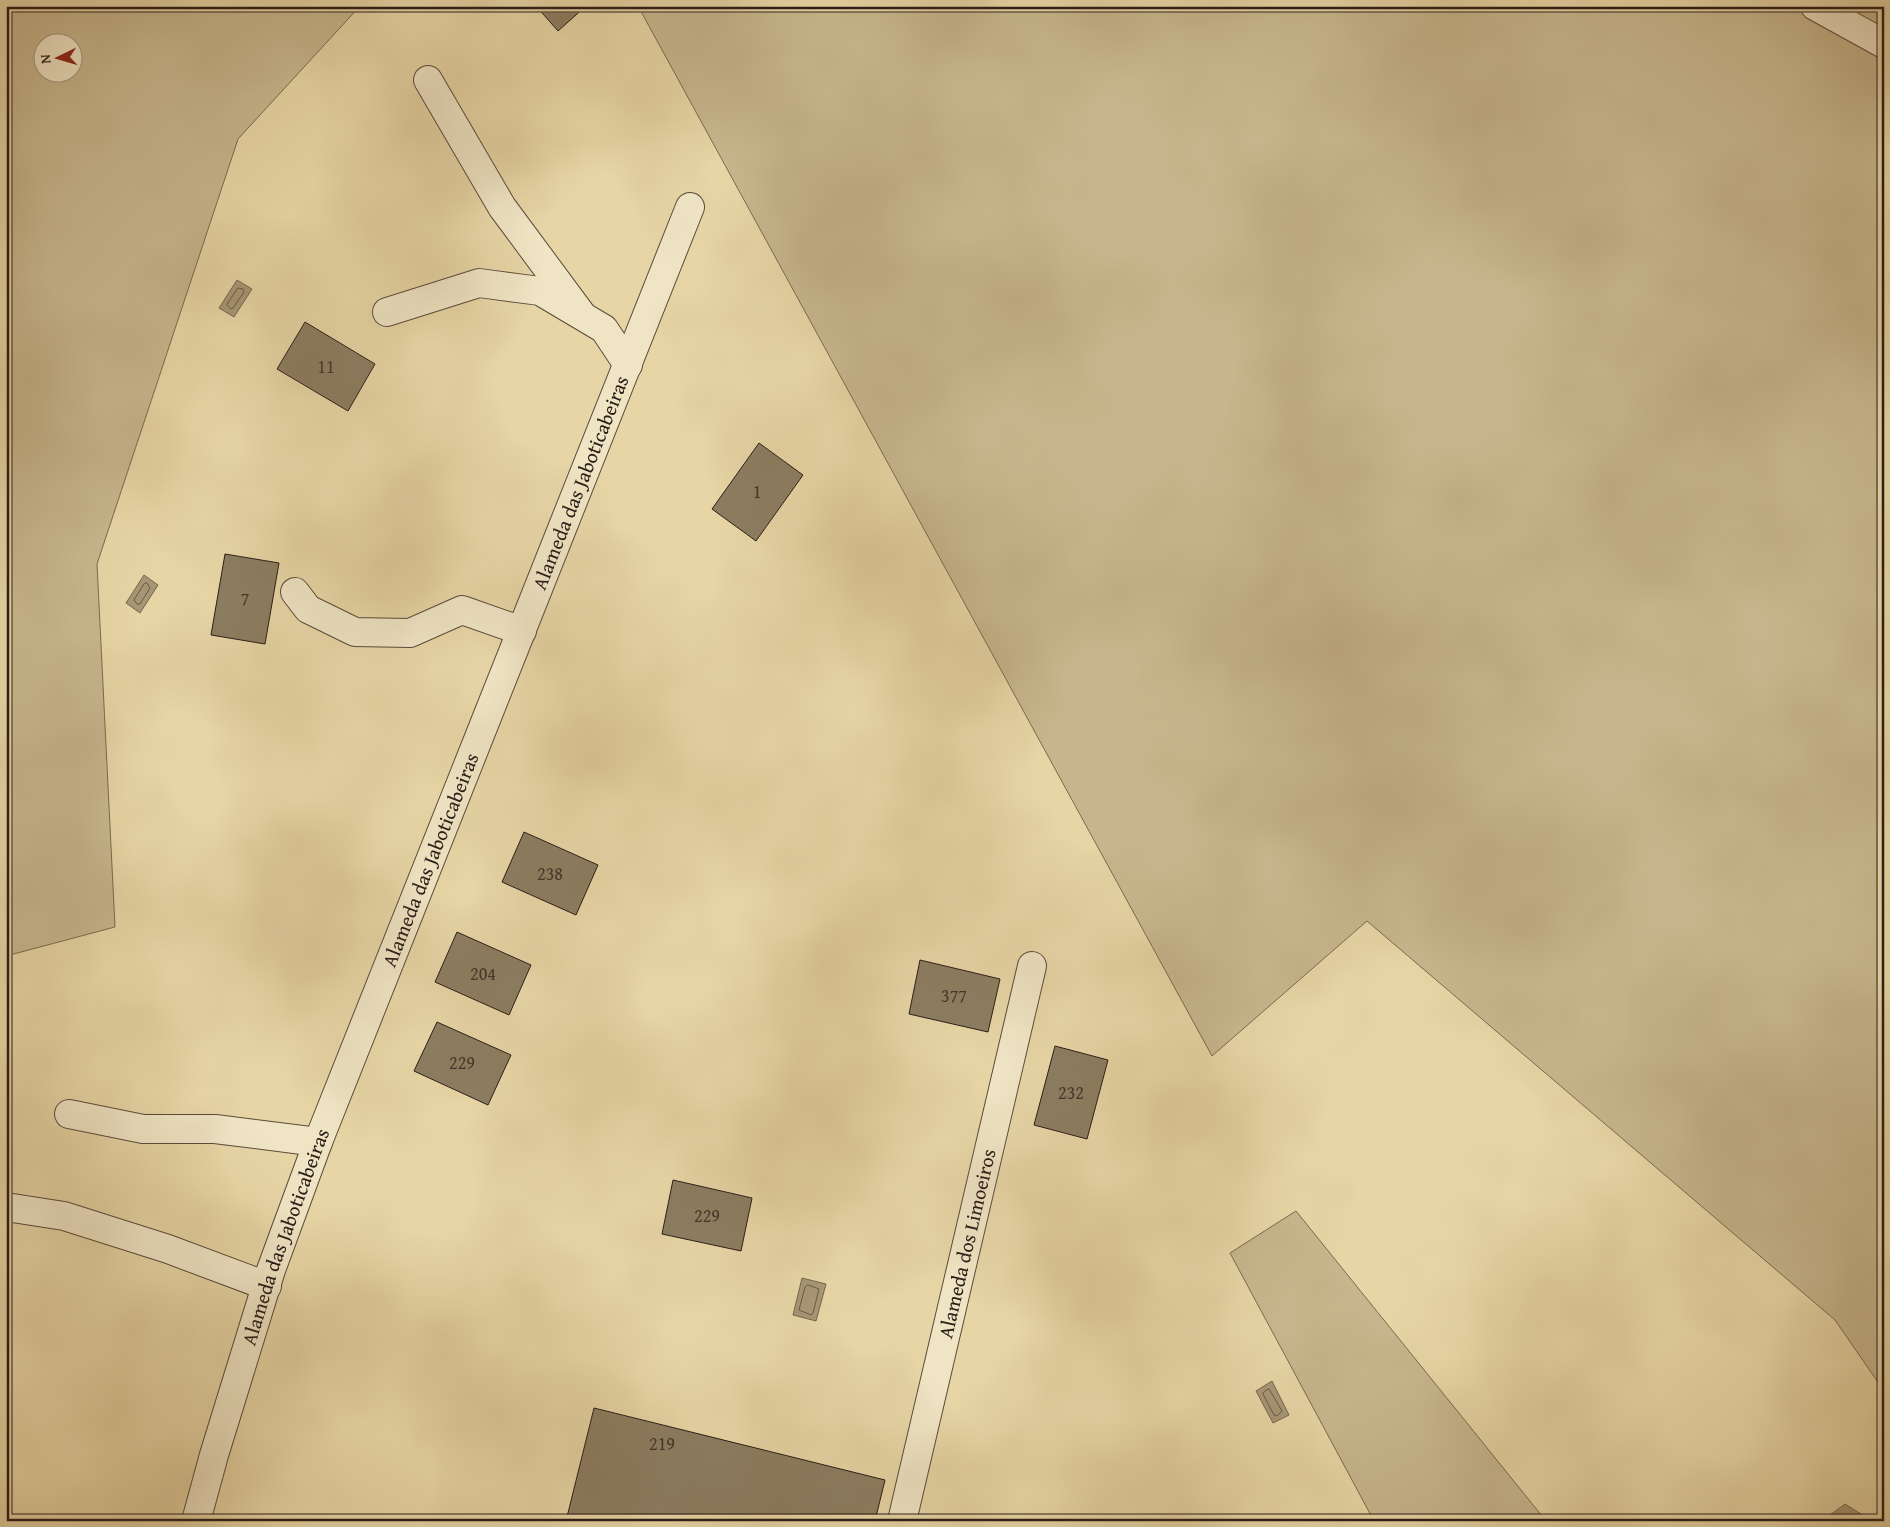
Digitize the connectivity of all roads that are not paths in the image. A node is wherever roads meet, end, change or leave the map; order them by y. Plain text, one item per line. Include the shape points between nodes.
1 (1815, 6) edge
2 (1884, 44) edge
3 (428, 80) dead end
4 (690, 207) dead end
5 (387, 312) dead end
6 (582, 315) junction
7 (628, 365) junction
8 (295, 592) dead end
9 (522, 631) junction
10 (1032, 966) dead end
11 (69, 1114) dead end
12 (318, 1142) junction
13 (6, 1206) edge
14 (267, 1286) junction
15 (196, 1521) edge
16 (902, 1521) edge

1 - 2 street
3 - 6 street via 502,207
4 - 7 street, Alameda das Jaboticabeiras
5 - 6 street via 479,283 540,291
6 - 7 street via 604,329
7 - 9 street, Alameda das Jaboticabeiras
8 - 9 street via 308,609 355,632 410,633 462,610
9 - 12 street, Alameda das Jaboticabeiras
10 - 16 street, Alameda dos Limoeiros
11 - 12 street via 143,1129 215,1128
12 - 14 street, Alameda das Jaboticabeiras
13 - 14 street via 64,1216 168,1249
14 - 15 street, Alameda das Jaboticabeiras

